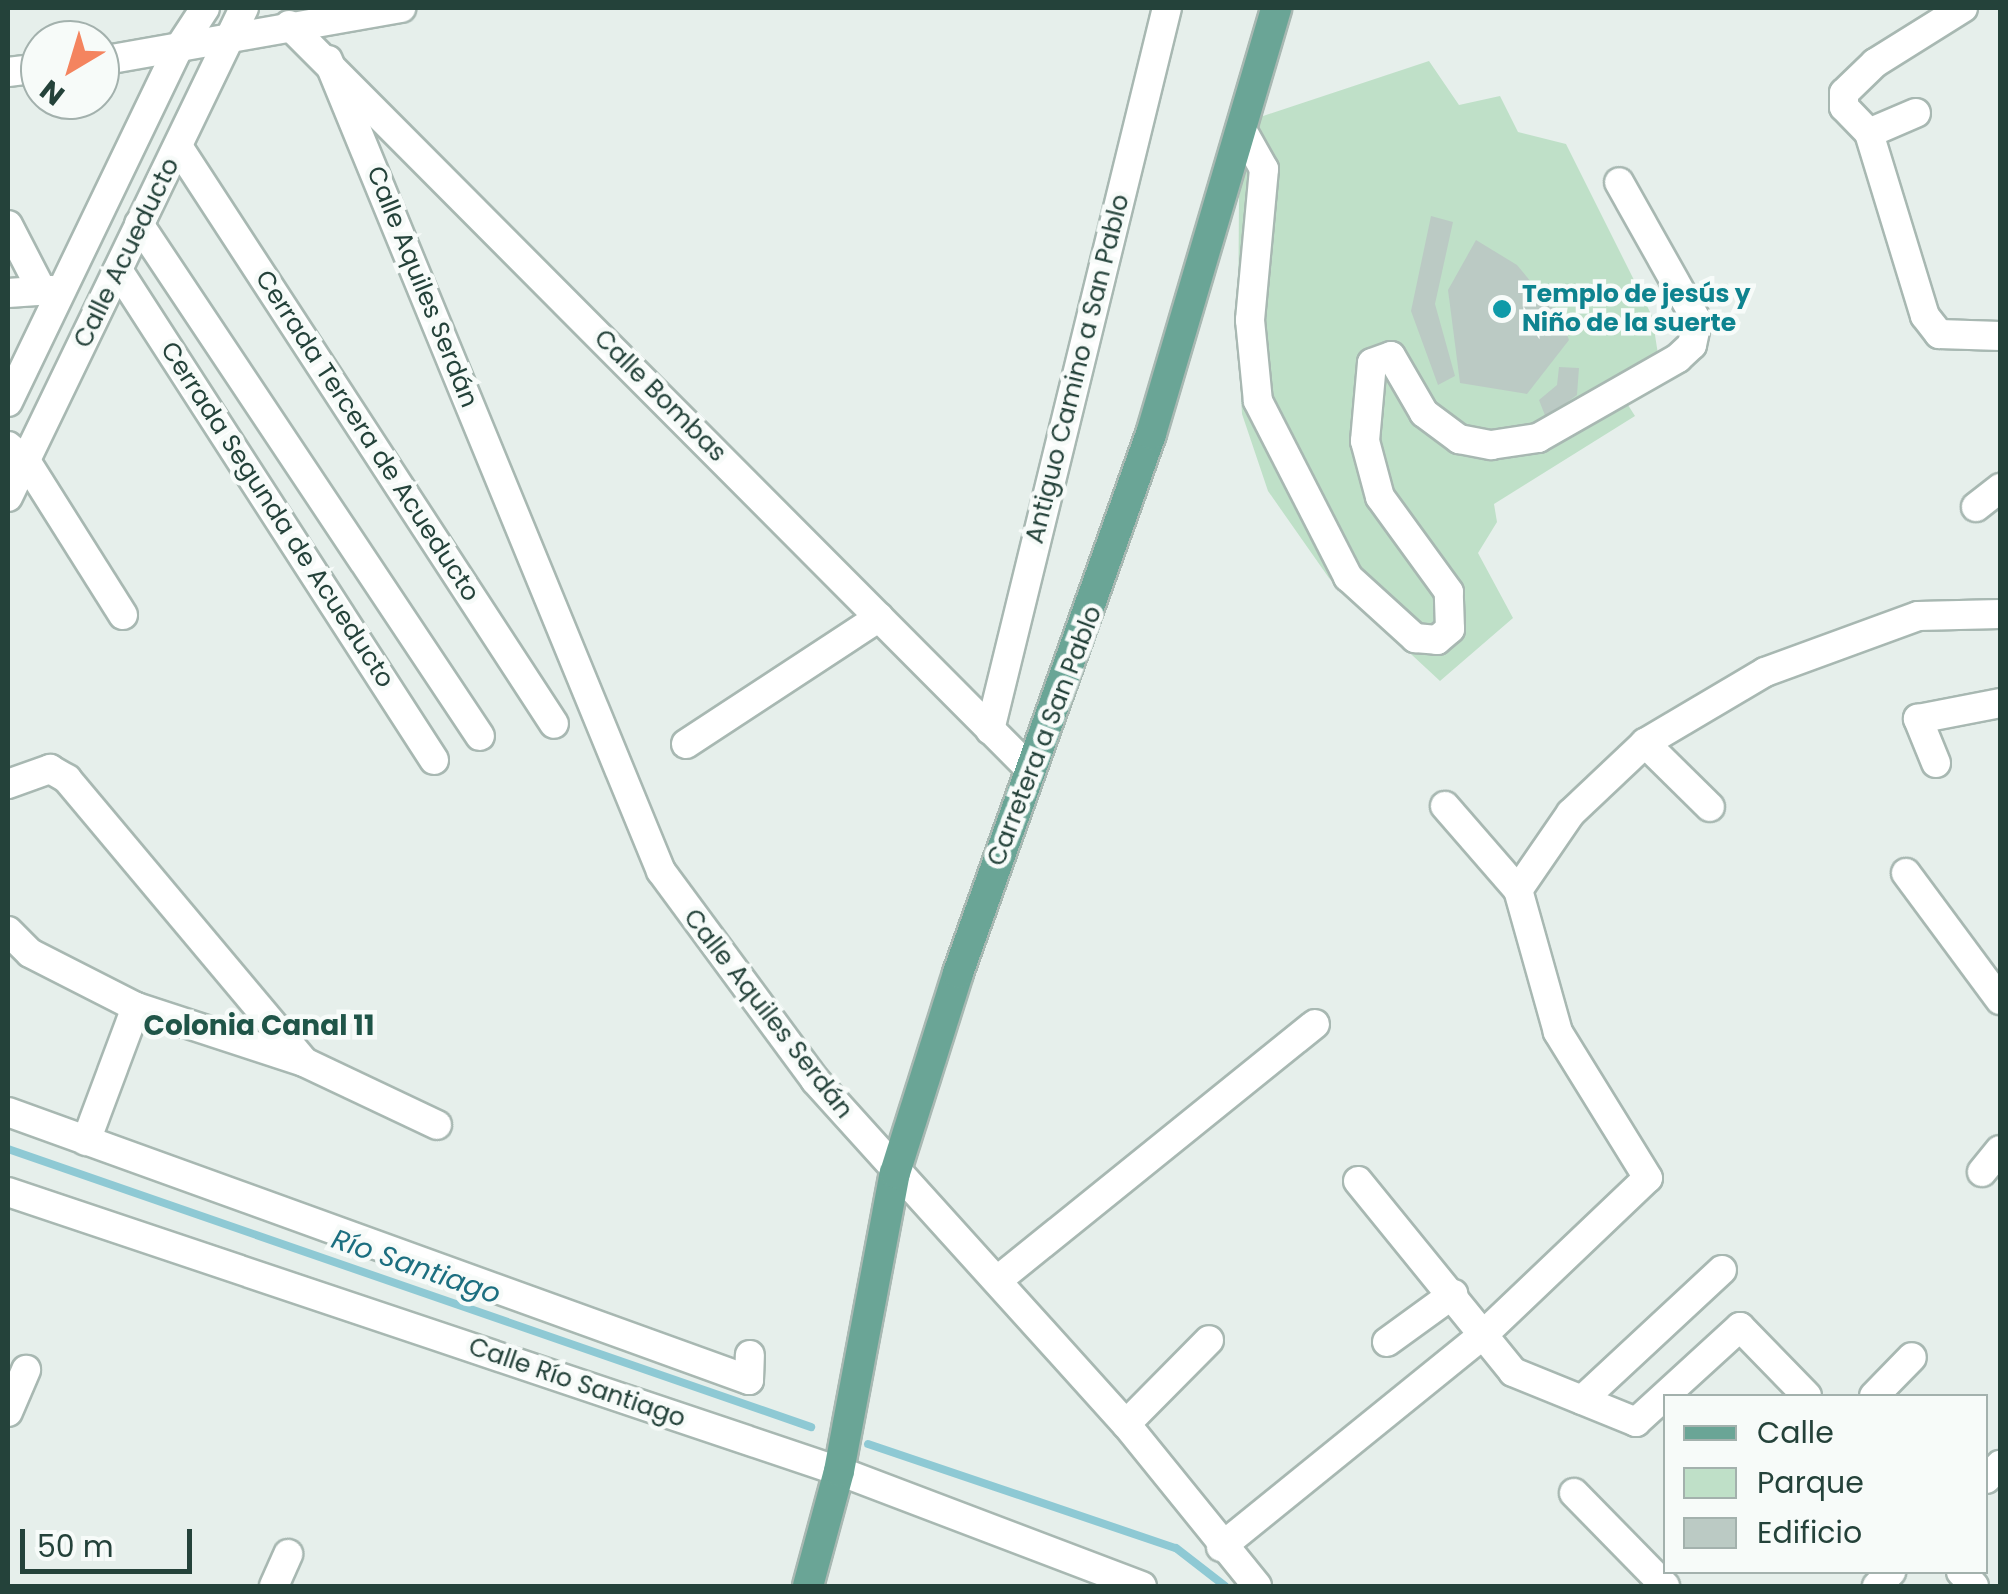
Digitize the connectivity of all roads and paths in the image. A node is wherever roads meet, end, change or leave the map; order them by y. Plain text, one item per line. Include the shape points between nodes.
1 (205, 8) edge
2 (244, 8) edge
3 (401, 8) edge
4 (1167, 8) edge
5 (1276, 8) edge
6 (1963, 8) edge
7 (289, 25) junction
8 (234, 42) junction
9 (177, 51) junction
10 (120, 58) edge
11 (328, 60) junction
12 (1916, 113) dead end
13 (1241, 128) junction
14 (1869, 134) junction
15 (179, 148) junction
16 (1619, 182) dead end
17 (138, 224) junction
18 (8, 225) edge
19 (118, 270) junction
20 (50, 290) junction
21 (8, 294) edge
22 (2000, 336) edge
23 (8, 402) edge
24 (17, 453) edge
25 (2000, 488) edge
26 (8, 497) edge
27 (1976, 506) dead end
28 (2000, 614) edge
29 (123, 615) dead end
30 (879, 618) junction
31 (2000, 703) edge
32 (554, 724) dead end
33 (990, 730) junction
34 (480, 736) dead end
35 (1646, 743) junction
36 (686, 744) dead end
37 (434, 760) dead end
38 (1936, 762) dead end
39 (1030, 769) junction
40 (8, 784) edge
41 (1445, 806) dead end
42 (1710, 807) dead end
43 (1906, 873) dead end
44 (1518, 890) junction
45 (8, 931) edge
46 (2000, 1000) edge
47 (136, 1006) junction
48 (1315, 1024) dead end
49 (304, 1062) junction
50 (8, 1112) edge
51 (437, 1126) dead end
52 (86, 1141) junction
53 (2000, 1150) edge
54 (1982, 1172) dead end
55 (896, 1173) junction
56 (1358, 1181) dead end
57 (8, 1192) edge
58 (1722, 1270) dead end
59 (999, 1279) junction
60 (1453, 1294) junction
61 (1484, 1334) junction
62 (1208, 1340) dead end
63 (1387, 1342) dead end
64 (750, 1355) dead end
65 (1912, 1357) dead end
66 (26, 1370) dead end
67 (1667, 1394) edge
68 (1805, 1394) edge
69 (1876, 1394) edge
70 (1663, 1397) edge
71 (1582, 1400) junction
72 (8, 1412) edge
73 (1126, 1424) junction
74 (840, 1471) junction
75 (1574, 1493) dead end
76 (1221, 1548) junction
77 (288, 1554) dead end
78 (274, 1586) edge
79 (808, 1586) edge
80 (1142, 1586) edge
81 (1257, 1586) edge
82 (1665, 1586) edge

1 - 9 street, Calle Acueducto
2 - 8 street, Calle Acueducto
3 - 7 street
4 - 33 street, Antiguo Camino a San Pablo
5 - 13 main road, Carretera a San Pablo
6 - 14 street via 1875,63 1844,94 1852,119
7 - 8 street
7 - 11 street, Calle Bombas
8 - 9 street
8 - 15 street, Calle Acueducto
9 - 10 street
9 - 20 street, Calle Acueducto
11 - 30 street, Calle Bombas
11 - 55 street, Calle Aquiles Serdán via 661,871 725,966
12 - 14 street
13 - 16 street via 1264,169 1250,320 1258,401 1348,577 1416,638 1436,640 1450,630 1449,592 1380,496 1365,441 1372,363 1391,356 1424,412 1459,439 1491,445 1538,438 1678,358 1692,345 1697,322
13 - 39 main road, Carretera a San Pablo via 1152,434
14 - 22 street via 1925,316 1939,334
15 - 17 street, Calle Acueducto
15 - 32 street, Cerrada Tercera de Acueducto
17 - 19 street, Calle Acueducto
17 - 34 street
18 - 20 street
19 - 24 street, Calle Acueducto
19 - 37 street, Cerrada Segunda de Acueducto
20 - 21 street
20 - 23 street, Calle Acueducto
24 - 26 street, Calle Acueducto
24 - 29 street
25 - 27 street
28 - 35 street via 1918,616 1864,630 1765,672
30 - 33 street, Calle Bombas
30 - 36 street
31 - 38 street via 1918,719
33 - 39 street, Calle Bombas
35 - 42 street
35 - 44 street via 1571,813
39 - 55 main road, Carretera a San Pablo
40 - 49 street via 50,769 68,779
41 - 44 street
43 - 46 street
44 - 61 street via 1558,1032 1648,1178
45 - 47 street via 30,953
47 - 49 street
47 - 52 street
48 - 59 street
49 - 51 street
50 - 52 street
52 - 64 street via 748,1380
53 - 54 street
55 - 59 street, Calle Aquiles Serdán via 920,1189
55 - 74 main road, Carretera a San Pablo
56 - 60 street
57 - 74 street, Calle Río Santiago
58 - 71 street
59 - 73 street, Calle Aquiles Serdán
60 - 61 street
60 - 63 street
61 - 71 street via 1514,1372
61 - 76 street
62 - 73 street
65 - 69 street
66 - 72 street
67 - 68 street via 1740,1327
70 - 71 street via 1636,1422
73 - 76 street, Calle Aquiles Serdán
74 - 79 main road
74 - 80 street, Calle Río Santiago
75 - 82 street
76 - 81 street, Calle Aquiles Serdán
77 - 78 street

